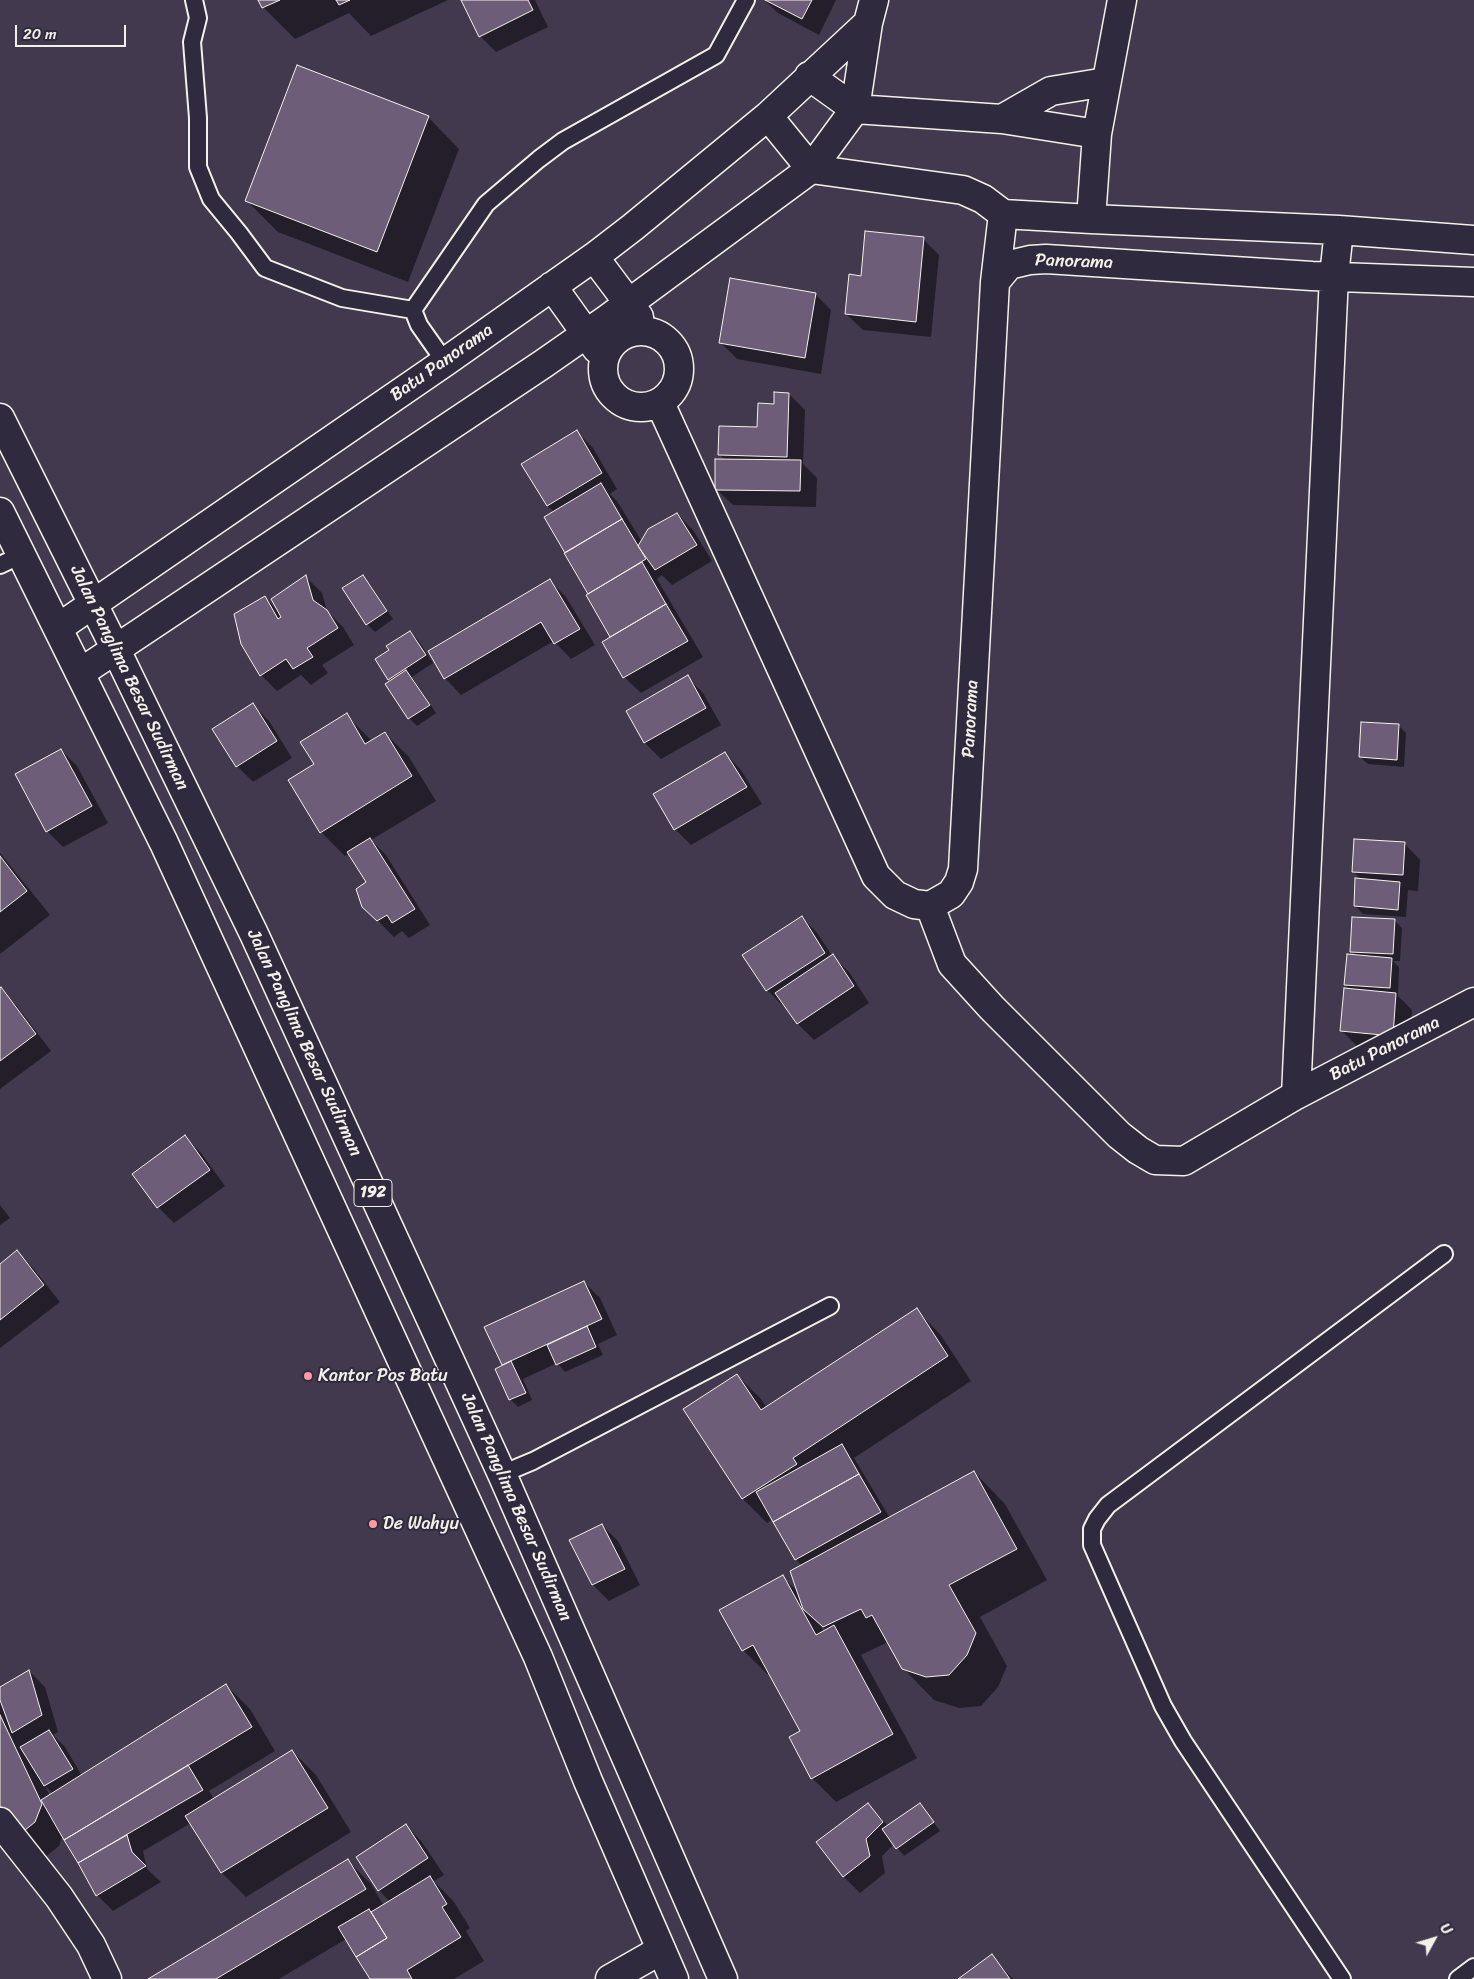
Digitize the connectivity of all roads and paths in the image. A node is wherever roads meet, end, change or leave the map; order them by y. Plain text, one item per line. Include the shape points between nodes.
1 (194, 0) edge
2 (746, 0) edge
3 (1122, 0) edge
4 (871, 12) edge
5 (809, 76) junction
6 (1106, 82) junction
7 (855, 110) junction
8 (768, 116) junction
9 (1002, 119) junction
10 (1097, 134) junction
11 (811, 169) junction
12 (1003, 214) junction
13 (1091, 219) junction
14 (1339, 230) junction
15 (1474, 240) edge
16 (594, 257) junction
17 (1334, 276) junction
18 (995, 282) junction
19 (1474, 282) edge
20 (552, 286) junction
21 (627, 303) junction
22 (413, 310) junction
23 (652, 332) junction
24 (586, 334) junction
25 (604, 358) junction
26 (445, 362) junction
27 (660, 404) junction
28 (0, 418) edge
29 (0, 512) edge
30 (11, 560) edge
31 (93, 602) junction
32 (58, 628) junction
33 (116, 650) junction
34 (80, 673) junction
35 (930, 906) junction
36 (1474, 1002) edge
37 (1296, 1095) junction
38 (1444, 1254) dead end
39 (830, 1306) dead end
40 (502, 1474) junction
41 (0, 1822) edge
42 (661, 1950) junction
43 (1474, 1967) edge
44 (107, 1979) edge
45 (610, 1979) edge
46 (674, 1979) edge
47 (723, 1979) edge
48 (1342, 1979) edge
49 (1458, 1979) edge

1 - 22 lane via 198,18 192,42 198,166 211,199 265,268 342,298
2 - 22 lane via 716,55 563,141 486,204
3 - 6 street
4 - 5 street, Batu Panorama
4 - 7 street
5 - 7 street
5 - 8 street, Batu Panorama
6 - 9 street via 1051,91
6 - 10 street
7 - 9 street
7 - 11 street
8 - 11 street
8 - 16 street, Batu Panorama
9 - 10 street
10 - 13 street
11 - 12 street via 963,190 983,199
11 - 21 street
12 - 13 street
12 - 18 street
13 - 14 street
14 - 15 street
14 - 17 street
16 - 20 street, Batu Panorama
16 - 21 street
17 - 18 street, Panorama via 1046,259 1010,266
17 - 19 street
17 - 37 street
18 - 35 street, Panorama via 962,869 951,894
20 - 24 street
20 - 26 street, Batu Panorama
21 - 23 street
21 - 24 street
22 - 26 lane via 419,325
23 - 25 street via 636,331 622,335
23 - 27 street via 665,339 675,351 679,366 678,381
24 - 25 street
24 - 33 street
25 - 27 street via 602,374 616,400 630,407
26 - 31 street, Batu Panorama
27 - 35 street via 876,876 895,895 914,904
28 - 31 street, Jalan Panglima Besar Sudirman / 192
29 - 30 street, 192
30 - 32 street, 192
31 - 32 street, Batu Panorama
31 - 33 street, Jalan Panglima Besar Sudirman / 192
32 - 34 street, 192
33 - 34 street
33 - 40 street, Jalan Panglima Besar Sudirman / 192 via 254,934
34 - 42 street, 192 via 164,843 534,1648
35 - 37 street, Batu Panorama via 952,964 1119,1135 1155,1160 1184,1161
36 - 37 street, Batu Panorama
38 - 48 lane via 1108,1505 1092,1530 1092,1545 1163,1706
39 - 40 lane via 533,1461
40 - 47 street, Jalan Panglima Besar Sudirman / 192
41 - 44 street via 92,1945
42 - 45 street
42 - 46 street, 192
43 - 49 lane

